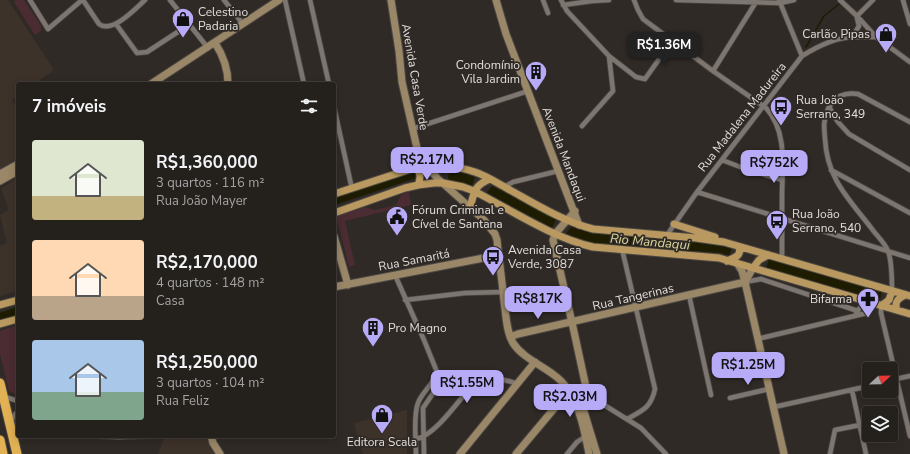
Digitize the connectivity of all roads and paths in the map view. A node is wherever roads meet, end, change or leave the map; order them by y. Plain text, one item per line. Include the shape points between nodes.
1 (30, 0) edge
2 (82, 0) edge
3 (145, 0) edge
4 (170, 0) edge
5 (224, 0) edge
6 (279, 0) edge
7 (285, 0) edge
8 (310, 0) edge
9 (391, 0) edge
10 (496, 0) edge
11 (543, 0) edge
12 (609, 0) edge
13 (634, 0) edge
14 (676, 0) edge
15 (794, 0) edge
16 (840, 0) edge
17 (873, 0) edge
18 (904, 0) edge
19 (779, 1) edge
20 (756, 2) junction
21 (562, 3) edge
22 (548, 13) dead end
23 (857, 16) junction
24 (116, 24) junction
25 (190, 24) junction
26 (243, 24) junction
27 (910, 24) edge
28 (853, 36) junction
29 (876, 38) junction
30 (672, 41) junction
31 (215, 43) junction
32 (208, 48) junction
33 (609, 56) junction
34 (802, 56) junction
35 (910, 62) edge
36 (713, 71) junction
37 (161, 82) edge
38 (228, 82) edge
39 (304, 82) edge
40 (329, 82) edge
41 (528, 91) junction
42 (763, 106) junction
43 (829, 107) junction
44 (336, 116) edge
45 (910, 122) edge
46 (582, 126) dead end
47 (412, 129) junction
48 (722, 160) junction
49 (426, 166) junction
50 (416, 167) junction
51 (831, 170) junction
52 (910, 170) edge
53 (558, 171) junction
54 (9, 172) edge
55 (490, 179) junction
56 (782, 180) junction
57 (0, 181) edge
58 (442, 183) junction
59 (418, 185) junction
60 (504, 187) junction
61 (352, 189) junction
62 (474, 191) junction
63 (697, 192) junction
64 (336, 193) edge
65 (470, 208) junction
66 (336, 212) edge
67 (575, 212) junction
68 (910, 213) edge
69 (782, 219) junction
70 (567, 220) junction
71 (674, 224) junction
72 (579, 225) junction
73 (555, 234) junction
74 (667, 235) junction
75 (724, 242) junction
76 (336, 243) edge
77 (739, 247) junction
78 (622, 249) junction
79 (888, 252) junction
80 (499, 255) junction
81 (768, 255) junction
82 (910, 258) edge
83 (782, 259) junction
84 (727, 260) junction
85 (737, 264) junction
86 (755, 269) junction
87 (395, 275) junction
88 (761, 279) junction
89 (745, 282) junction
90 (348, 285) junction
91 (336, 287) edge
92 (892, 291) junction
93 (503, 292) junction
94 (688, 295) junction
95 (908, 296) edge
96 (405, 300) junction
97 (16, 301) edge
98 (863, 301) junction
99 (0, 305) edge
100 (881, 306) junction
101 (636, 307) junction
102 (897, 310) junction
103 (858, 311) junction
104 (867, 313) dead end
105 (910, 314) edge
106 (850, 317) junction
107 (16, 319) edge
108 (572, 322) junction
109 (0, 324) edge
110 (510, 337) junction
111 (758, 339) junction
112 (535, 362) junction
113 (891, 362) edge
114 (437, 372) junction
115 (910, 376) edge
116 (898, 379) edge
117 (0, 383) edge
118 (518, 384) junction
119 (862, 388) edge
120 (769, 389) junction
121 (852, 390) junction
122 (585, 393) junction
123 (572, 394) junction
124 (898, 394) edge
125 (711, 395) dead end
126 (3, 396) junction
127 (730, 398) dead end
128 (16, 400) edge
129 (774, 407) junction
130 (16, 413) edge
131 (627, 419) junction
132 (10, 423) junction
133 (860, 425) junction
134 (588, 435) junction
135 (910, 436) edge
136 (423, 438) junction
137 (212, 439) edge
138 (416, 439) junction
139 (0, 440) edge
140 (3, 454) edge
141 (17, 454) edge
142 (220, 454) edge
143 (416, 454) edge
144 (424, 454) edge
145 (460, 454) edge
146 (516, 454) edge
147 (567, 454) edge
148 (589, 454) edge
149 (597, 454) edge
150 (666, 454) edge
151 (784, 454) edge
152 (830, 454) edge
153 (866, 454) edge

1 - 2 street via 48,29
2 - 24 street via 99,24
3 - 24 street
4 - 25 street
5 - 26 street
6 - 26 main road
7 - 39 street
8 - 40 street
9 - 47 main road, Avenida Casa Verde via 400,51 402,82
10 - 41 main road, Avenida Mandaqui
11 - 22 street
12 - 21 street
13 - 30 street via 643,19
14 - 20 street
15 - 19 street
16 - 23 street
17 - 23 street
18 - 27 street
19 - 20 street
19 - 34 street
20 - 36 street
21 - 33 street
23 - 28 street via 859,26
23 - 29 street
24 - 25 street via 137,53 147,52
25 - 32 street
26 - 31 main road
28 - 29 street, Rua Madalena Madureira
28 - 34 street, Rua Madalena Madureira via 826,42
29 - 35 street
30 - 33 street via 645,79 636,77
30 - 36 street
31 - 32 main road
31 - 38 main road via 224,61
32 - 37 main road
33 - 46 street via 613,91
34 - 42 street, Rua Madalena Madureira
36 - 42 street
41 - 47 street
41 - 53 main road, Avenida Mandaqui
42 - 48 street, Rua Madalena Madureira
42 - 56 street via 772,115 781,138
43 - 45 street via 839,96 858,94
43 - 51 street via 824,122 825,149
43 - 52 street via 849,134
44 - 61 street
47 - 49 main road, Avenida Casa Verde via 419,157
48 - 56 street
48 - 63 street, Rua Madalena Madureira
49 - 50 main road
49 - 55 main road via 452,167 475,172
49 - 58 main road, Avenida Casa Verde
50 - 59 main road via 420,176
50 - 61 main road
51 - 68 street
51 - 79 street via 847,199
53 - 60 street via 513,182
53 - 67 main road, Avenida Mandaqui
54 - 57 main road
55 - 60 main road
55 - 62 main road
56 - 69 street
58 - 59 main road
58 - 62 main road
58 - 65 main road, Avenida Casa Verde
59 - 66 main road
60 - 70 main road
61 - 64 main road
62 - 65 main road
62 - 73 main road
63 - 69 street
63 - 71 street, Rua Madalena Madureira
65 - 80 main road, Avenida Casa Verde via 495,234
67 - 70 main road
67 - 72 main road, Avenida Mandaqui
69 - 79 street
69 - 83 street
70 - 72 main road
70 - 73 main road
71 - 74 street, Rua Madalena Madureira
71 - 75 main road
72 - 74 main road via 593,229
73 - 78 main road via 593,247
73 - 108 main road via 553,240
74 - 75 main road
75 - 77 main road
76 - 90 main road
77 - 81 main road
77 - 84 main road via 738,255
78 - 84 main road
78 - 101 street
79 - 82 street
79 - 92 street
80 - 87 main road, Rua Samaritá
80 - 93 main road, Avenida Casa Verde
81 - 83 main road
81 - 86 main road via 759,260
83 - 92 main road
84 - 85 main road
85 - 86 main road
85 - 89 main road
86 - 88 street
86 - 89 main road
86 - 98 main road
87 - 90 main road, Rua Samaritá
87 - 96 street
88 - 89 street, Rua Tangerinas
88 - 103 street, Rua Tangerinas
89 - 94 main road, Rua Tangerinas
89 - 111 main road
90 - 91 main road, Rua Samaritá
92 - 95 main road
92 - 100 main road via 889,300
93 - 96 street via 465,293
93 - 110 main road, Avenida Casa Verde
94 - 101 main road, Rua Tangerinas
94 - 125 street
95 - 102 main road via 897,301
96 - 114 street
97 - 99 main road
98 - 100 main road
98 - 103 street
100 - 102 main road
100 - 113 street
101 - 108 main road, Rua Tangerinas
101 - 131 street via 655,390 647,407
102 - 105 main road
103 - 106 street
104 - 106 street
106 - 111 street
107 - 109 main road
108 - 110 main road, Rua Tangerinas
108 - 122 main road
110 - 112 main road via 518,348
111 - 120 main road
112 - 118 main road
112 - 123 main road via 556,376
114 - 136 street via 438,386 423,408
114 - 138 street via 417,405
115 - 116 street
117 - 126 highway
118 - 136 street via 497,378 477,383 469,388
118 - 145 main road
119 - 121 street
120 - 127 street
120 - 129 main road
121 - 129 street
121 - 133 street
122 - 123 main road
122 - 131 street
122 - 134 main road via 582,405
123 - 134 main road
123 - 146 main road via 558,402
124 - 135 street
126 - 128 street
126 - 132 highway
129 - 151 main road
130 - 132 street
131 - 150 street via 649,435
132 - 141 highway
133 - 152 street via 835,430
133 - 153 street
134 - 147 street via 577,442
134 - 148 main road
134 - 149 main road
136 - 138 street
136 - 144 street
137 - 142 main road
138 - 143 street
139 - 140 highway

